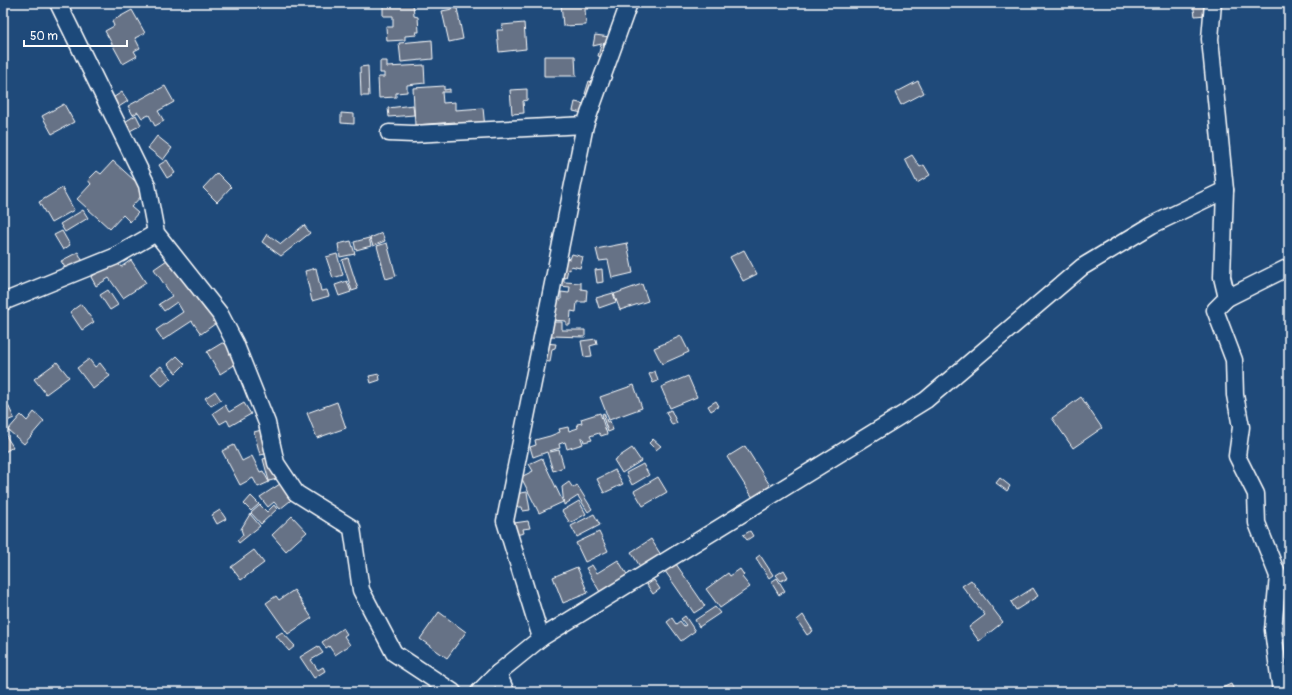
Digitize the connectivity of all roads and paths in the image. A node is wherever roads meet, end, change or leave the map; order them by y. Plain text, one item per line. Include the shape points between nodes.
1 (58, 3) edge
2 (629, 3) edge
3 (1213, 3) edge
4 (585, 125) junction
5 (389, 133) dead end
6 (1225, 190) junction
7 (156, 233) junction
8 (1289, 267) edge
9 (1227, 298) junction
10 (3, 302) edge
11 (540, 638) junction
12 (498, 673) junction
13 (482, 688) edge
14 (453, 692) edge
15 (506, 692) edge
16 (1281, 692) edge

1 - 7 street via 147,185
2 - 4 street
3 - 6 street via 1210,39
4 - 5 street
4 - 11 street via 505,521
6 - 9 street via 1222,276
6 - 11 street via 1152,225 1082,267 926,400
7 - 10 street via 114,257
7 - 14 street via 220,314 235,343 267,423 276,463 296,493 352,528 361,590 394,654
8 - 9 street
9 - 16 street via 1214,310 1234,360 1235,395 1242,427 1237,456 1256,494 1257,523 1278,576 1273,630
11 - 12 street
12 - 13 street
12 - 15 street

